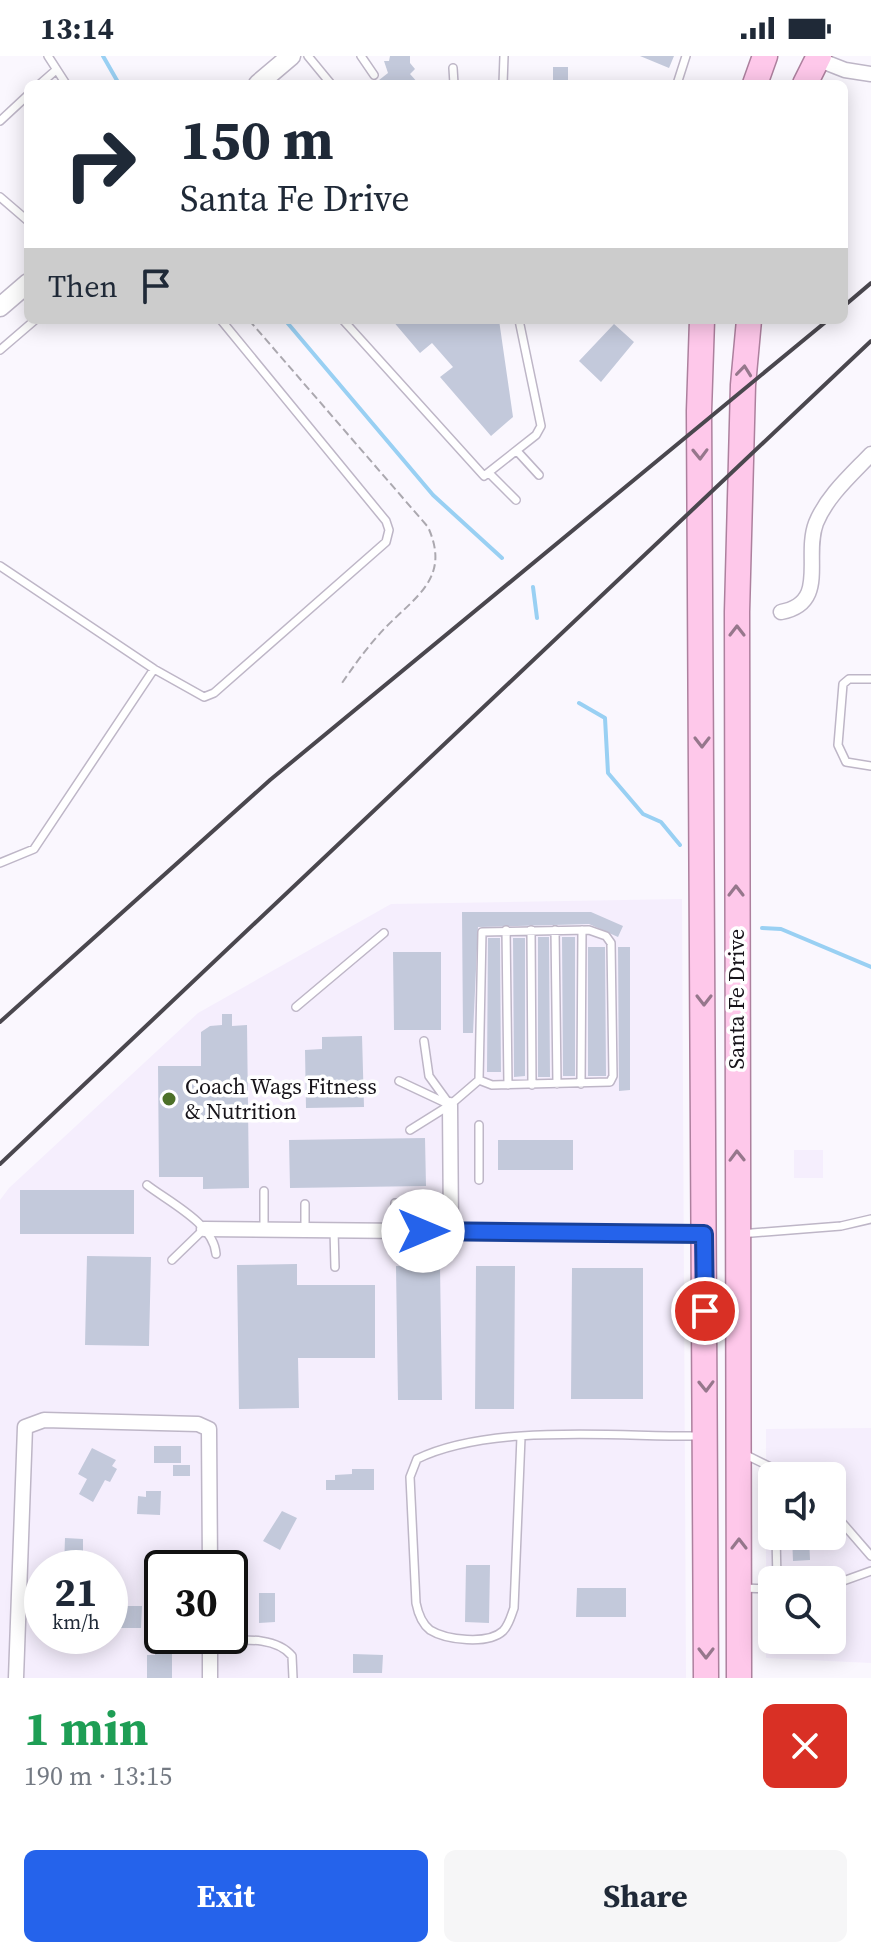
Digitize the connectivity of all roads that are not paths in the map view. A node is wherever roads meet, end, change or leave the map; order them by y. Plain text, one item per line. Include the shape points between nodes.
1 (48, 56) edge
2 (291, 56) edge
3 (308, 56) edge
4 (361, 56) edge
5 (504, 56) edge
6 (686, 56) edge
7 (750, 56) edge
8 (765, 56) edge
9 (817, 57) edge
10 (453, 68) dead end
11 (56, 70) junction
12 (871, 74) edge
13 (374, 75) dead end
14 (45, 80) edge
15 (63, 80) edge
16 (263, 80) edge
17 (328, 80) edge
18 (454, 80) edge
19 (503, 80) edge
20 (678, 80) edge
21 (753, 80) edge
22 (756, 80) edge
23 (807, 80) edge
24 (24, 99) edge
25 (0, 121) edge
26 (0, 197) edge
27 (24, 218) edge
28 (24, 286) edge
29 (0, 307) edge
30 (30, 324) edge
31 (224, 324) edge
32 (347, 324) edge
33 (520, 324) edge
34 (702, 324) edge
35 (749, 324) edge
36 (0, 350) edge
37 (517, 451) junction
38 (871, 454) edge
39 (490, 474) junction
40 (539, 475) dead end
41 (516, 500) dead end
42 (0, 566) edge
43 (781, 612) dead end
44 (154, 669) junction
45 (871, 679) edge
46 (871, 766) edge
47 (0, 863) edge
48 (506, 930) junction
49 (531, 930) junction
50 (555, 930) junction
51 (582, 930) junction
52 (384, 933) dead end
53 (296, 1007) dead end
54 (424, 1041) dead end
55 (479, 1080) junction
56 (399, 1081) dead end
57 (557, 1084) junction
58 (581, 1084) junction
59 (508, 1085) junction
60 (532, 1085) junction
61 (450, 1105) junction
62 (479, 1125) dead end
63 (410, 1130) dead end
64 (479, 1180) dead end
65 (147, 1185) dead end
66 (264, 1191) dead end
67 (395, 1203) dead end
68 (305, 1204) dead end
69 (871, 1219) edge
70 (204, 1229) junction
71 (305, 1229) junction
72 (264, 1230) junction
73 (334, 1230) junction
74 (395, 1230) junction
75 (451, 1231) junction
76 (704, 1234) junction
77 (738, 1234) junction
78 (216, 1254) dead end
79 (172, 1260) dead end
80 (335, 1267) dead end
81 (738, 1298) junction
82 (707, 1435) junction
83 (521, 1437) junction
84 (739, 1451) junction
85 (761, 1462) edge
86 (846, 1527) edge
87 (210, 1550) edge
88 (871, 1556) edge
89 (871, 1571) edge
90 (846, 1580) edge
91 (739, 1588) junction
92 (758, 1589) edge
93 (248, 1640) edge
94 (210, 1654) edge
95 (16, 1678) edge
96 (210, 1678) edge
97 (293, 1678) edge
98 (706, 1678) edge
99 (739, 1678) edge

1 - 11 lane
2 - 16 street
3 - 17 lane
4 - 13 lane
5 - 19 lane
6 - 20 lane
7 - 21 highway
8 - 22 highway
9 - 12 street
9 - 23 highway
10 - 18 lane
11 - 14 lane
11 - 15 lane
24 - 25 lane
26 - 27 lane
28 - 29 street
30 - 36 lane
31 - 44 lane via 389,530 386,542 214,693 204,697
32 - 39 lane via 484,476
33 - 37 lane via 541,426
34 -> 76 highway, Santa Fe Drive
77 -> 35 highway, Santa Fe Drive via 737,627
37 - 39 lane
37 - 40 lane
38 - 43 street via 833,495 815,526 807,599 799,608
39 - 41 lane
42 - 44 lane
44 - 47 lane via 34,849
45 - 46 lane via 843,684 838,745 846,762
48 - 49 lane
48 - 55 lane via 486,930 480,936
48 - 59 lane
49 - 50 lane
49 - 60 lane
50 - 51 lane
50 - 57 lane
51 - 58 lane
51 - 58 lane via 606,936 611,943 613,1076 605,1084
52 - 53 lane
54 - 61 lane via 429,1076
55 - 59 lane
55 - 61 lane
56 - 61 lane
57 - 58 lane
57 - 60 lane
59 - 60 lane
61 - 63 lane
61 - 75 street
62 - 64 lane
65 - 70 lane
66 - 72 lane
67 - 74 lane
68 - 71 lane
69 - 77 lane
70 - 72 street
70 - 78 lane
70 - 79 lane
71 - 72 street
71 - 73 street
73 - 74 street
73 - 80 lane
74 - 75 street
75 - 76 street
76 - 81 highway via 726,1248
76 -> 82 highway, Santa Fe Drive
77 - 81 highway, Santa Fe Drive
81 - 84 highway, Santa Fe Drive
82 - 83 lane
82 -> 98 highway, Santa Fe Drive
83 - 83 lane via 437,1450 417,1459 413,1467 416,1603 428,1629 456,1639 493,1637 509,1622 514,1608
84 - 85 lane
91 -> 84 highway, Santa Fe Drive
86 - 88 lane
87 - 95 street via 209,1429 198,1424 44,1420 25,1427
89 - 90 lane
91 - 92 lane
91 - 99 highway, Santa Fe Drive
93 - 97 lane via 281,1646 292,1656
94 - 96 street

